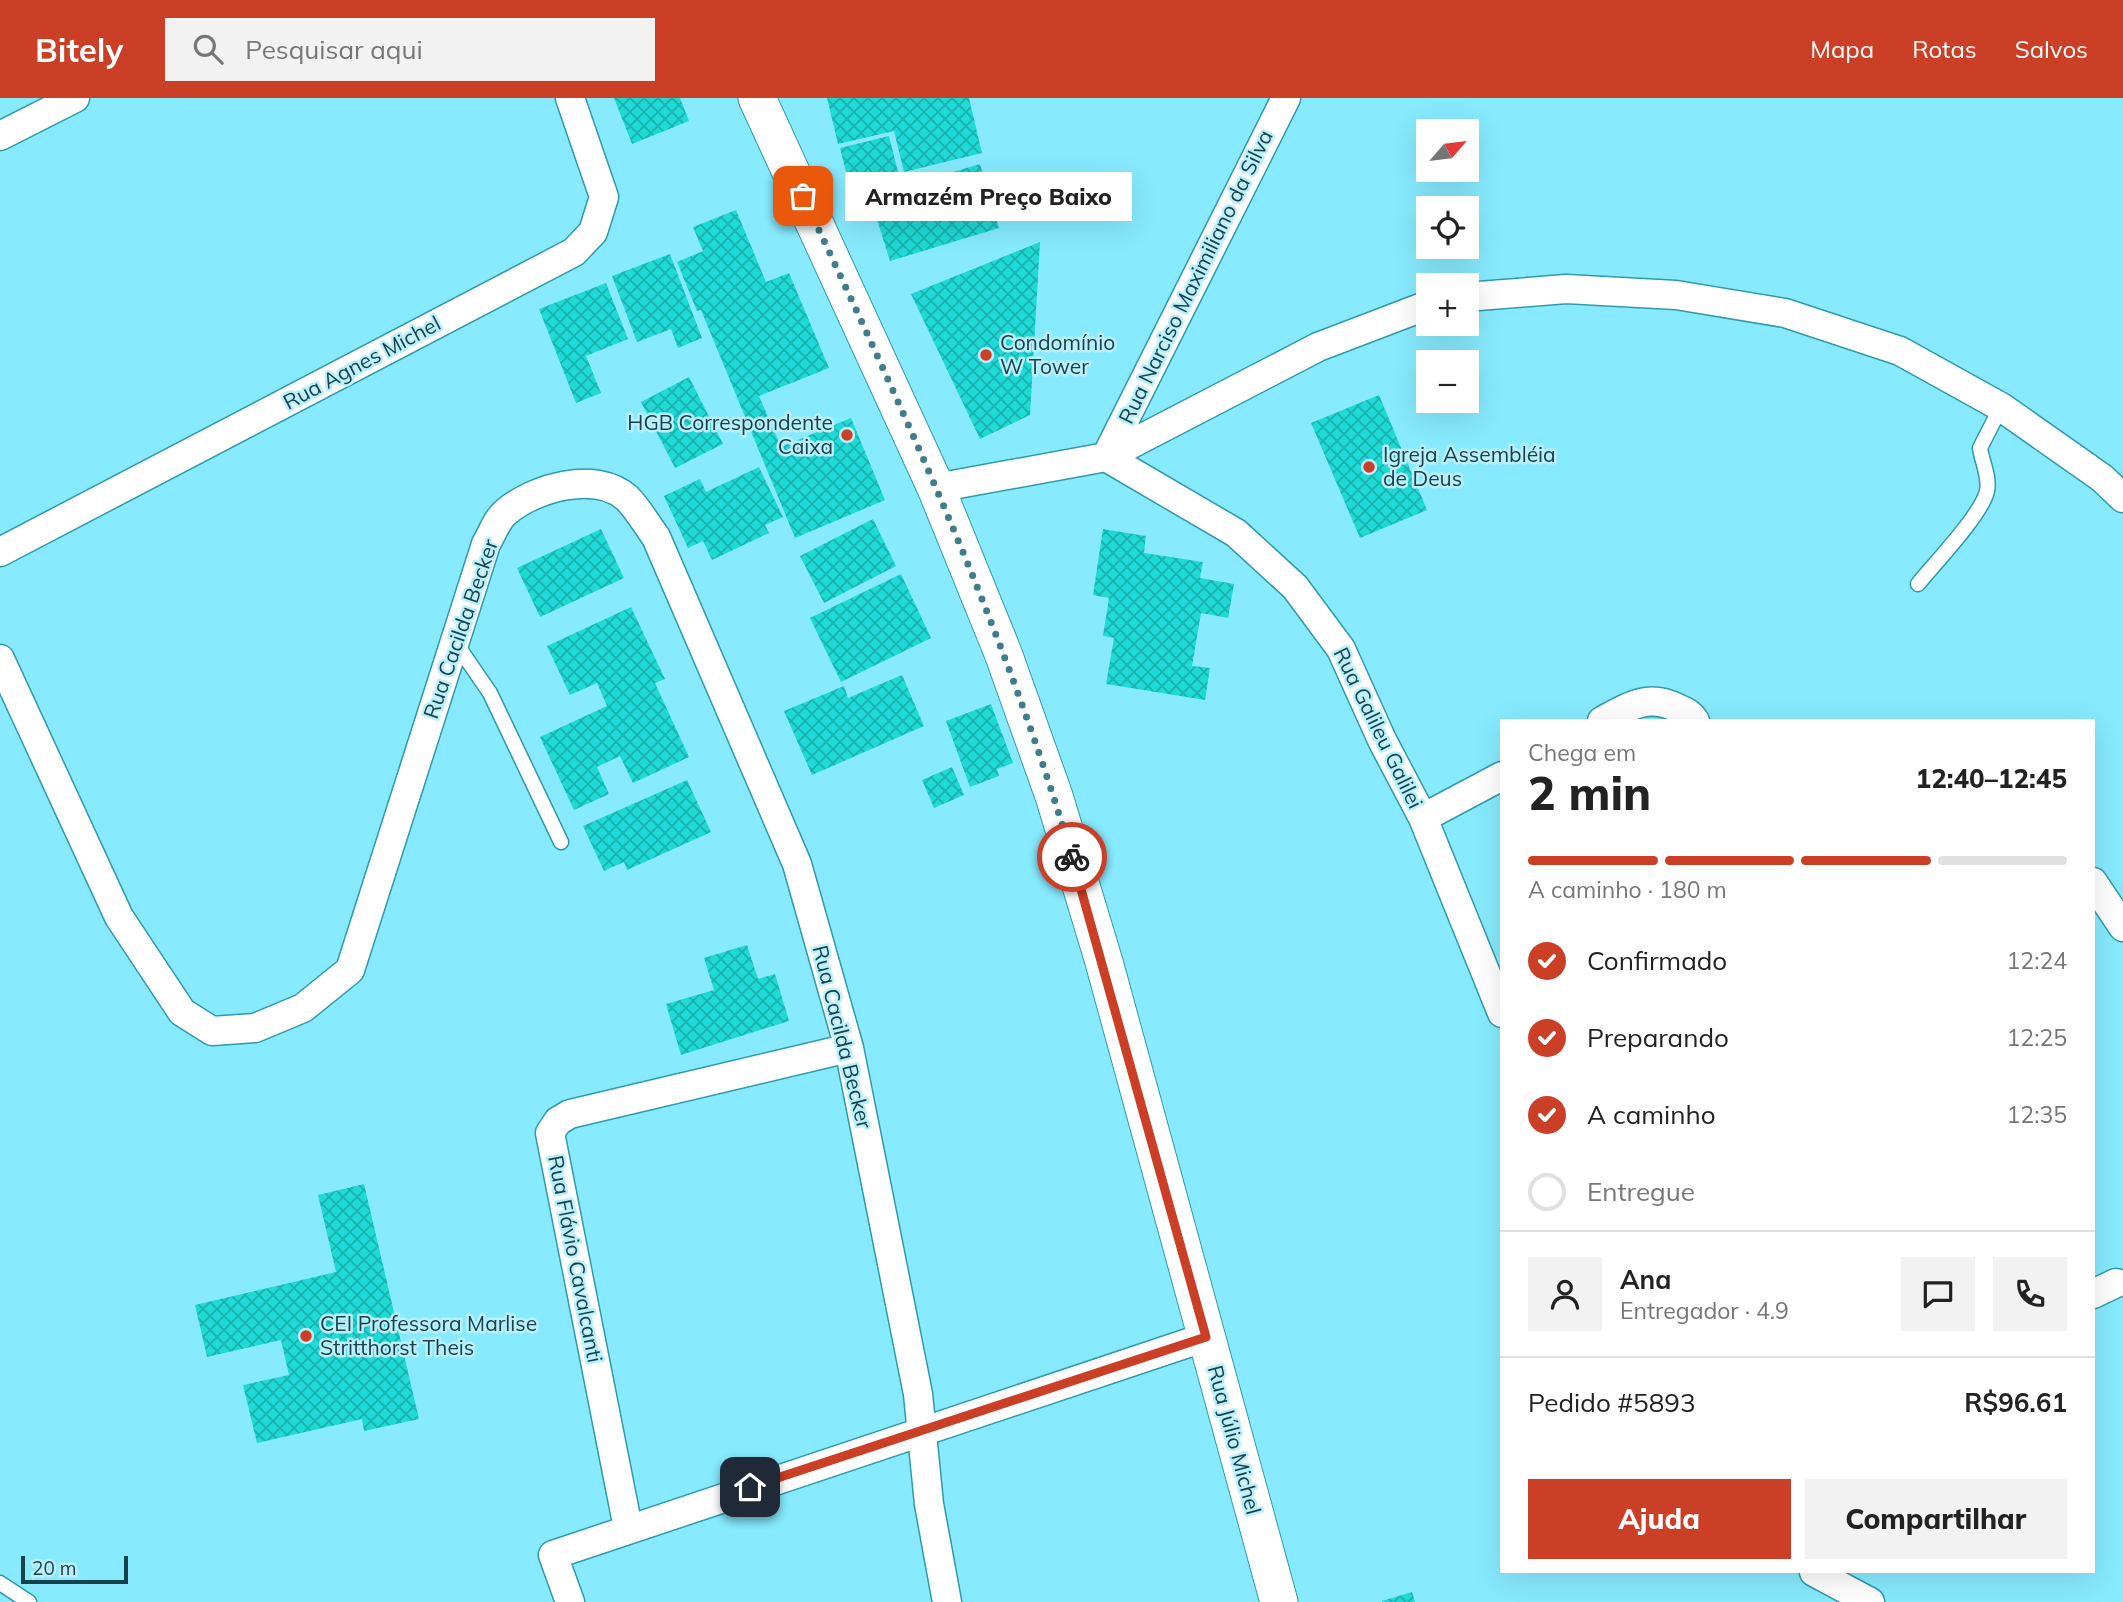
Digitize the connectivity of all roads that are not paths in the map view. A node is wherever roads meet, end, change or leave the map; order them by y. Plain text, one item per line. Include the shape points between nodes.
1 (75, 98) edge
2 (570, 98) edge
3 (757, 98) edge
4 (1286, 98) edge
5 (0, 136) edge
6 (1479, 296) edge
7 (1416, 310) edge
8 (2001, 407) junction
9 (1107, 457) junction
10 (936, 488) junction
11 (2123, 498) edge
12 (0, 552) edge
13 (1918, 583) dead end
14 (455, 642) junction
15 (0, 660) edge
16 (1606, 719) edge
17 (1694, 719) edge
18 (1500, 777) edge
19 (1423, 818) junction
20 (561, 842) dead end
21 (2095, 886) edge
22 (2123, 927) edge
23 (1500, 1008) edge
24 (849, 1048) junction
25 (1206, 1337) junction
26 (921, 1430) junction
27 (628, 1528) junction
28 (1816, 1573) edge
29 (0, 1584) edge
30 (29, 1602) edge
31 (570, 1602) edge
32 (947, 1602) edge
33 (1279, 1602) edge
34 (1870, 1602) edge

1 - 5 street
2 - 12 street, Rua Agnes Michel via 604,197 593,232 574,252
3 - 10 street, Rua Júlio Michel
4 - 9 street, Rua Narciso Maximiliano da Silva
6 - 8 street via 1580,290 1676,295 1785,313 1900,351
7 - 9 street via 1318,347
8 - 11 street
8 - 13 lane via 1980,448 1987,492 1978,510
9 - 10 street
9 - 19 street, Rua Galileu Galilei via 1236,533 1295,587 1341,649 1381,740
10 - 25 street, Rua Júlio Michel via 1003,653 1054,796
14 - 15 street, Rua Cacilda Becker via 350,970 303,1008 255,1028 212,1031 182,1012 119,917
14 - 20 lane via 490,693
14 - 24 street, Rua Cacilda Becker via 486,544 503,513 531,496 578,484 604,487 626,497 656,537 797,864
16 - 17 street via 1639,701 1665,702
18 - 19 street
19 - 23 street, Rua Galileu Galilei
21 - 22 street
24 - 26 street, Rua Cacilda Becker via 918,1394
24 - 27 street, Rua Flávio Cavalcanti via 570,1114 550,1133
25 - 26 street
25 - 33 street, Rua Júlio Michel
26 - 27 street
26 - 32 street, Rua Cacilda Becker
27 - 31 street via 553,1555
28 - 34 street
29 - 30 lane

